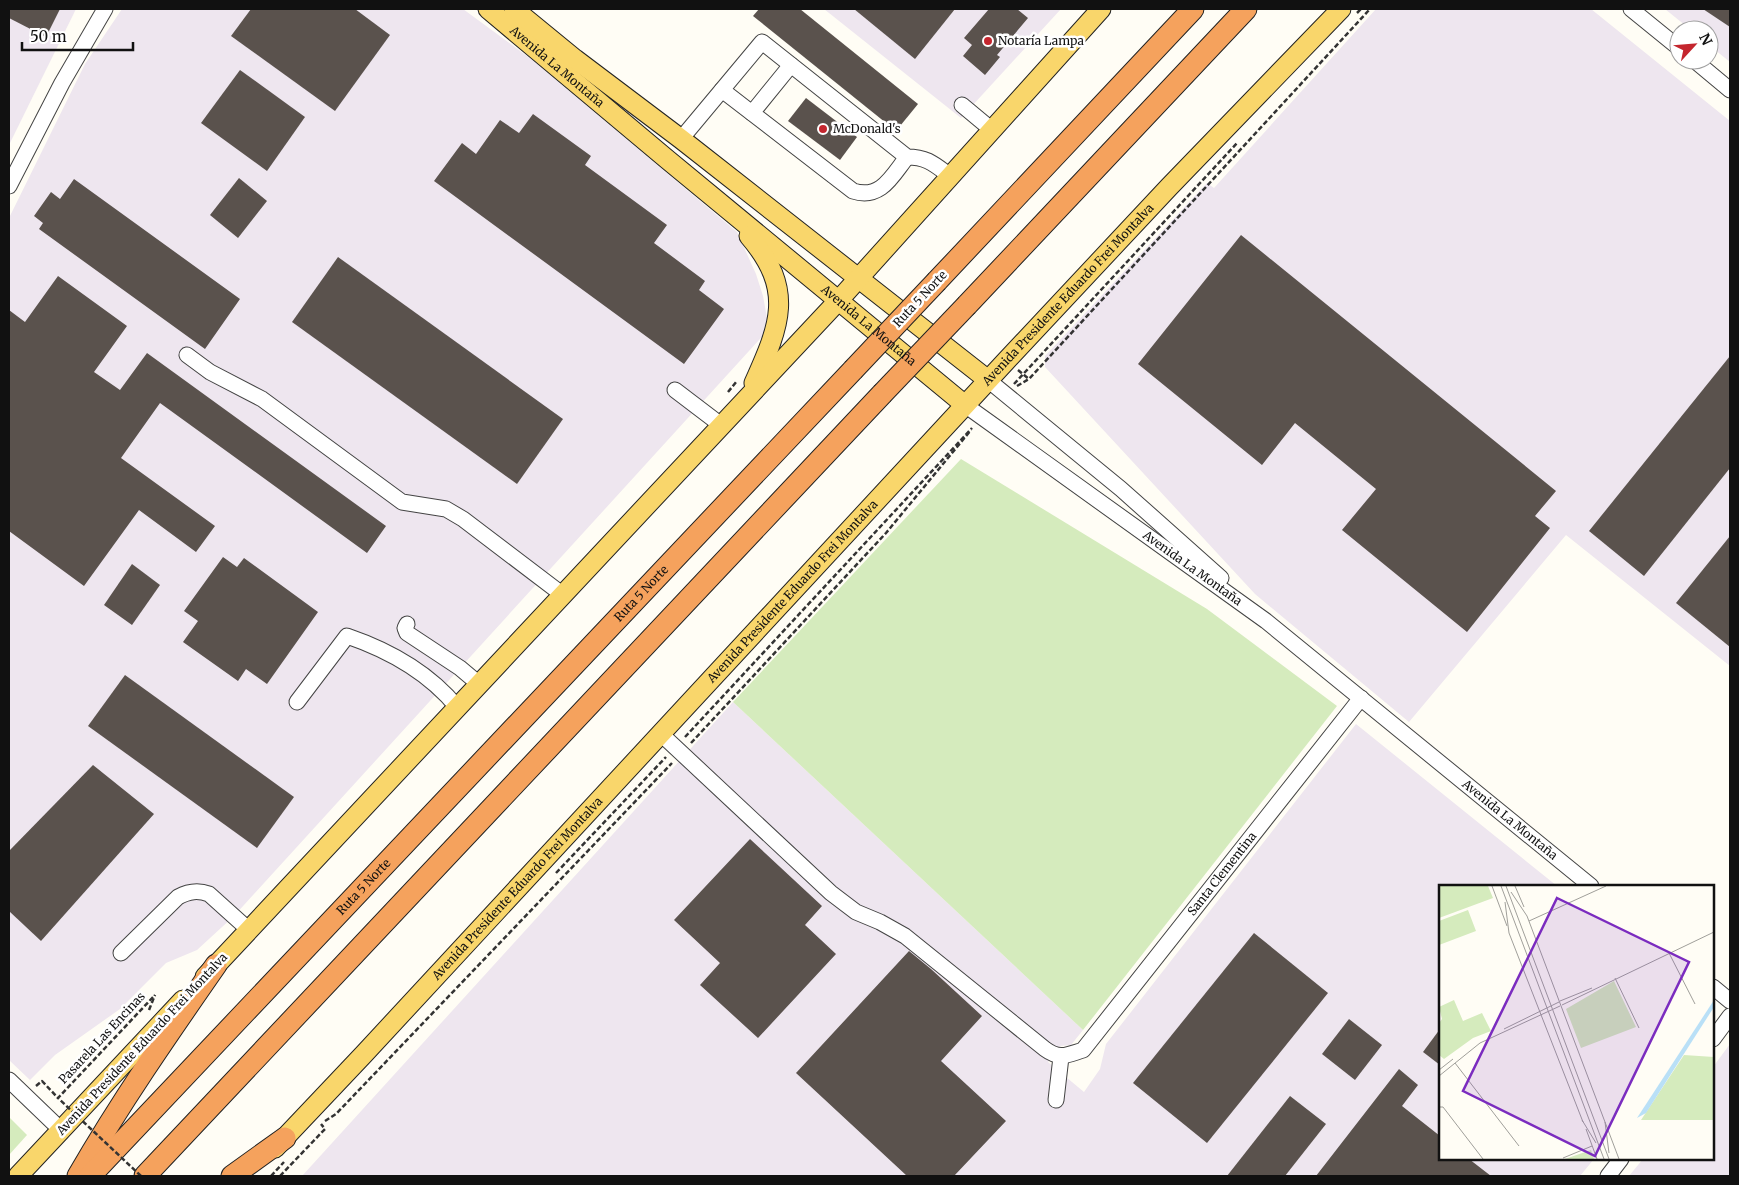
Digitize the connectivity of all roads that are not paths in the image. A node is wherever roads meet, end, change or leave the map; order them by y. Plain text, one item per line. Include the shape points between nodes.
1 (105, 9) edge
2 (488, 9) edge
3 (514, 9) edge
4 (1193, 9) edge
5 (1246, 9) edge
6 (1631, 9) edge
7 (1096, 10) edge
8 (1348, 12) edge
9 (1669, 40) edge
10 (791, 65) junction
11 (1706, 70) edge
12 (722, 90) junction
13 (1730, 90) edge
14 (962, 105) dead end
15 (752, 113) junction
16 (992, 130) junction
17 (680, 139) junction
18 (907, 157) junction
19 (950, 176) junction
20 (9, 186) edge
21 (722, 204) junction
22 (858, 279) junction
23 (838, 301) junction
24 (187, 355) dead end
25 (988, 380) junction
26 (675, 390) dead end
27 (747, 398) junction
28 (965, 405) junction
29 (721, 425) junction
30 (563, 595) junction
31 (1266, 621) junction
32 (407, 624) dead end
33 (479, 684) junction
34 (1361, 698) junction
35 (297, 702) dead end
36 (457, 707) junction
37 (660, 732) junction
38 (1590, 885) edge
39 (249, 930) junction
40 (121, 953) dead end
41 (216, 966) junction
42 (1714, 988) edge
43 (1730, 1001) edge
44 (1730, 1016) edge
45 (1714, 1038) edge
46 (1061, 1057) junction
47 (9, 1080) edge
48 (1056, 1100) dead end
49 (61, 1130) junction
50 (287, 1147) junction
51 (1621, 1160) edge
52 (18, 1176) edge
53 (78, 1176) edge
54 (90, 1176) edge
55 (145, 1176) edge
56 (232, 1176) edge
57 (248, 1176) edge
58 (1608, 1176) edge

1 - 20 street via 62,83
2 - 21 main road, Avenida La Montaña
3 - 17 main road, Avenida La Montaña
4 - 54 highway, Ruta 5 Norte, bridge
5 - 55 highway, bridge
6 - 9 street
7 - 16 main road, Avenida Presidente Eduardo Frei Montalva
8 - 25 main road, Avenida Presidente Eduardo Frei Montalva via 1169,187
10 - 12 street via 762,42
10 - 15 street
10 - 18 street
11 - 13 street
12 - 15 street
12 - 17 street
14 - 16 street
15 - 18 street via 862,194 881,189
16 - 19 main road, Avenida Presidente Eduardo Frei Montalva
17 - 22 main road, Avenida La Montaña
18 - 19 street via 929,160
19 - 22 main road, Avenida Presidente Eduardo Frei Montalva
21 - 23 main road, Avenida La Montaña
21 - 27 main road via 761,251 777,288 777,325
22 - 23 main road, Avenida Presidente Eduardo Frei Montalva
22 - 25 main road, Avenida La Montaña
23 - 27 main road, Avenida Presidente Eduardo Frei Montalva
23 - 28 main road, Avenida La Montaña
24 - 30 street via 210,372 262,399 402,502 446,509 462,519
25 - 28 main road, Avenida Presidente Eduardo Frei Montalva
25 - 31 street, Avenida La Montaña via 1149,513
26 - 29 street
27 - 29 main road, Avenida Presidente Eduardo Frei Montalva
28 - 31 street, Avenida La Montaña
28 - 37 main road, Avenida Presidente Eduardo Frei Montalva
29 - 30 main road, Avenida Presidente Eduardo Frei Montalva
30 - 33 main road, Avenida Presidente Eduardo Frei Montalva
31 - 34 street, Avenida La Montaña
32 - 33 street via 407,633
33 - 36 main road, Avenida Presidente Eduardo Frei Montalva
34 - 38 street, Avenida La Montaña
34 - 46 street, Santa Clementina via 1083,1050
35 - 36 street via 347,636 375,646 408,664
36 - 39 main road, Avenida Presidente Eduardo Frei Montalva
37 - 46 street via 832,893 856,912 906,936 1045,1049
37 - 50 main road, Avenida Presidente Eduardo Frei Montalva
39 - 40 street via 209,894 191,891 178,896
39 - 41 main road, Avenida Presidente Eduardo Frei Montalva
41 - 49 main road, Avenida Presidente Eduardo Frei Montalva
41 - 53 highway
42 - 43 street
44 - 45 street
46 - 48 street
47 - 49 street
49 - 52 main road, Avenida Presidente Eduardo Frei Montalva
50 - 56 highway
50 - 57 main road, Avenida Presidente Eduardo Frei Montalva
51 - 58 street

